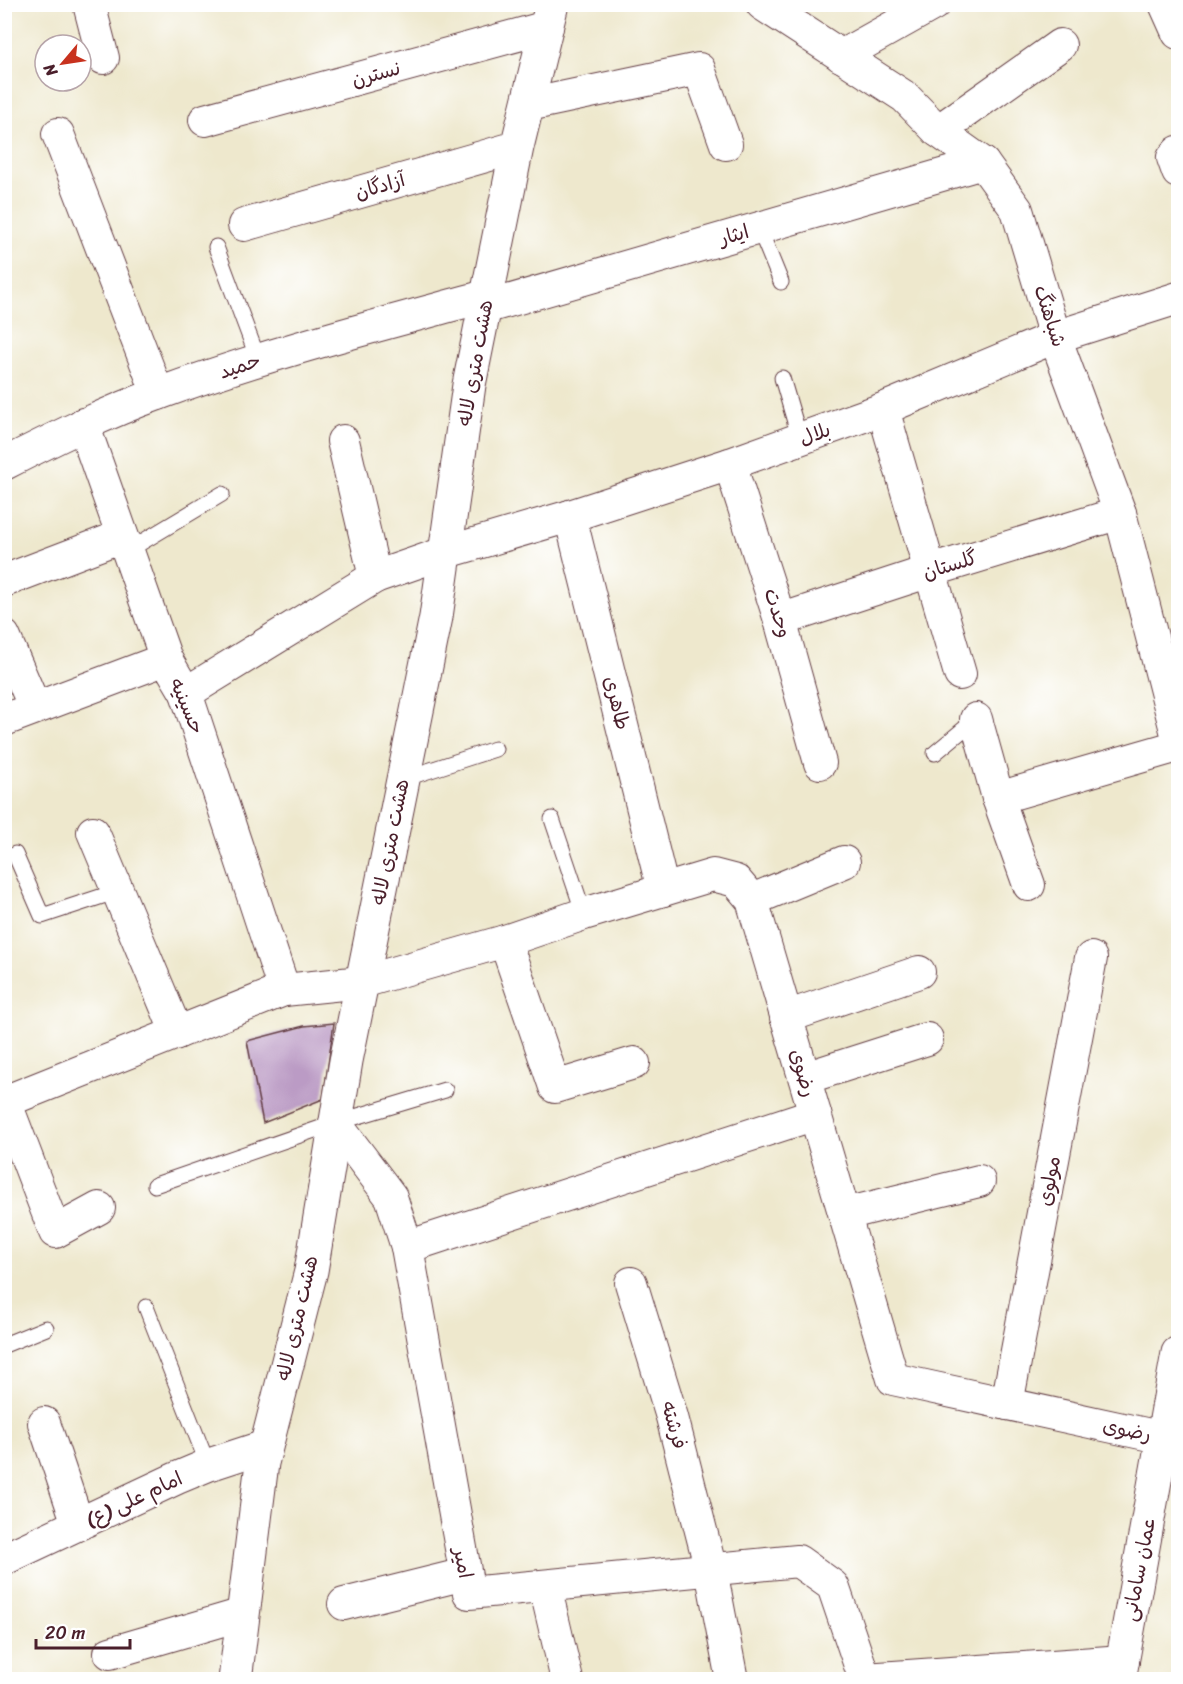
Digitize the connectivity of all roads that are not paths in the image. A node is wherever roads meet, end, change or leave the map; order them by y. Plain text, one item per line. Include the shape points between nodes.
1 (89, 4) edge
2 (934, 4) edge
3 (1165, 4) edge
4 (763, 5) edge
5 (549, 16) edge
6 (1179, 33) edge
7 (1060, 45) dead end
8 (841, 56) junction
9 (103, 58) dead end
10 (528, 105) junction
11 (205, 120) dead end
12 (938, 131) junction
13 (58, 134) dead end
14 (726, 144) dead end
15 (517, 147) junction
16 (1179, 152) edge
17 (983, 163) junction
18 (1179, 172) edge
19 (244, 225) dead end
20 (759, 228) junction
21 (216, 247) dead end
22 (781, 282) dead end
23 (1179, 298) edge
24 (485, 302) junction
25 (1055, 337) junction
26 (258, 359) junction
27 (782, 378) dead end
28 (158, 394) junction
29 (883, 410) junction
30 (83, 424) junction
31 (800, 439) junction
32 (343, 441) dead end
33 (4, 464) edge
34 (730, 464) junction
35 (222, 494) dead end
36 (1120, 513) junction
37 (570, 516) junction
38 (124, 544) junction
39 (447, 552) junction
40 (930, 571) junction
41 (375, 578) junction
42 (4, 581) edge
43 (780, 620) junction
44 (4, 636) edge
45 (166, 659) junction
46 (960, 674) dead end
47 (186, 693) junction
48 (35, 708) junction
49 (976, 719) joint
50 (4, 720) edge
51 (1179, 738) edge
52 (1179, 746) edge
53 (495, 749) dead end
54 (936, 753) dead end
55 (820, 763) dead end
56 (403, 779) junction
57 (998, 798) junction
58 (552, 819) dead end
59 (93, 832) dead end
60 (15, 854) dead end
61 (844, 862) dead end
62 (1029, 885) dead end
63 (663, 890) junction
64 (118, 891) junction
65 (752, 900) junction
66 (584, 914) junction
67 (505, 941) junction
68 (1091, 958) dead end
69 (919, 972) dead end
70 (362, 982) junction
71 (284, 990) junction
72 (786, 1017) junction
73 (177, 1033) junction
74 (927, 1039) dead end
75 (634, 1063) dead end
76 (805, 1078) junction
77 (445, 1090) dead end
78 (5, 1101) edge
79 (815, 1114) junction
80 (335, 1123) junction
81 (979, 1181) dead end
82 (155, 1185) dead end
83 (99, 1208) dead end
84 (845, 1214) junction
85 (407, 1247) junction
86 (631, 1283) dead end
87 (146, 1307) dead end
88 (46, 1328) dead end
89 (4, 1345) edge
90 (1179, 1353) edge
91 (1007, 1404) junction
92 (1171, 1419) edge
93 (44, 1423) dead end
94 (266, 1446) junction
95 (208, 1465) junction
96 (78, 1524) junction
97 (4, 1559) edge
98 (711, 1570) junction
99 (465, 1574) junction
100 (545, 1586) junction
101 (344, 1604) dead end
102 (243, 1614) junction
103 (110, 1653) dead end
104 (1121, 1670) edge
105 (865, 1679) edge
106 (235, 1680) edge
107 (567, 1680) edge
108 (732, 1680) edge

1 - 9 street
2 - 8 street
3 - 6 street
4 - 8 street, شباهنگ
5 - 10 street, هشت متری لاله
5 - 11 street, نسترن
7 - 12 street
8 - 12 street, شباهنگ via 905,97
10 - 14 street via 699,69
10 - 15 street, هشت متری لاله
12 - 17 street, شباهنگ
13 - 28 street
15 - 19 street, آزادگان
15 - 24 street, هشت متری لاله
16 - 18 street via 1173,158
17 - 20 street, ایثار
17 - 25 street, شباهنگ via 1017,210
20 - 22 lane
20 - 24 street, ایثار
21 - 26 lane
23 - 25 street, بلال
24 - 26 street, حمید
24 - 39 street, هشت متری لاله via 468,385
25 - 29 street, بلال
25 - 36 street, شباهنگ
26 - 28 street, حمید
27 - 31 lane
28 - 30 street, حمید
29 - 31 street, بلال
29 - 40 street
30 - 33 street, حمید
30 - 38 street, حسینیه
31 - 34 street, بلال
32 - 41 street
34 - 37 street, بلال
34 - 43 street, وحدت
35 - 38 lane
36 - 40 street, گلستان
36 - 51 street, شباهنگ
37 - 39 street, بلال
37 - 63 street, طاهری
38 - 42 street
38 - 45 street, حسینیه
39 - 41 street, بلال
39 - 56 street, هشت متری لاله
40 - 43 street, گلستان
40 - 46 street
41 - 47 street, بلال
43 - 55 street, وحدت
44 - 48 street
45 - 47 street, حسینیه
45 - 48 street
47 - 71 street, حسینیه
48 - 50 street
49 - 54 lane
49 - 57 street
52 - 57 street
53 - 56 lane
56 - 70 street, هشت متری لاله
57 - 62 street
58 - 66 lane
59 - 64 street
60 - 64 lane via 42,916
61 - 65 street
63 - 65 street, رضوی via 713,875 736,881
63 - 66 street, رضوی
64 - 73 street
65 - 72 street, رضوی
66 - 67 street, رضوی
67 - 70 street, رضوی
67 - 75 street via 555,1086
68 - 91 street, مولوی
69 - 72 street
70 - 71 street, رضوی
70 - 80 street, هشت متری لاله
71 - 73 street, رضوی
72 - 76 street, رضوی
73 - 78 street, رضوی
74 - 76 street
76 - 79 street, رضوی
77 - 80 lane
78 - 83 street via 55,1232
79 - 84 street, رضوی
79 - 85 street
80 - 82 lane
80 - 85 street, امیر via 391,1197
80 - 94 street, هشت متری لاله via 310,1271
81 - 84 street
84 - 91 street, رضوی via 893,1379
85 - 99 street, امیر
86 - 98 street, فرشته via 672,1417
87 - 95 lane
88 - 89 lane
90 - 92 street, عمان سامانی
91 - 92 street, رضوی
92 - 104 street, عمان سامانی
93 - 96 street
94 - 95 street, امام علی (ع)
94 - 102 street, هشت متری لاله
95 - 96 street, امام علی (ع)
96 - 97 street, امام علی (ع)
98 - 100 street, امیر
98 - 105 street, امیر via 798,1562 833,1586
98 - 108 street, فرشته
99 - 100 street, امیر via 469,1593
99 - 101 street
100 - 107 street
102 - 103 street
102 - 106 street, هشت متری لاله
104 - 105 street

